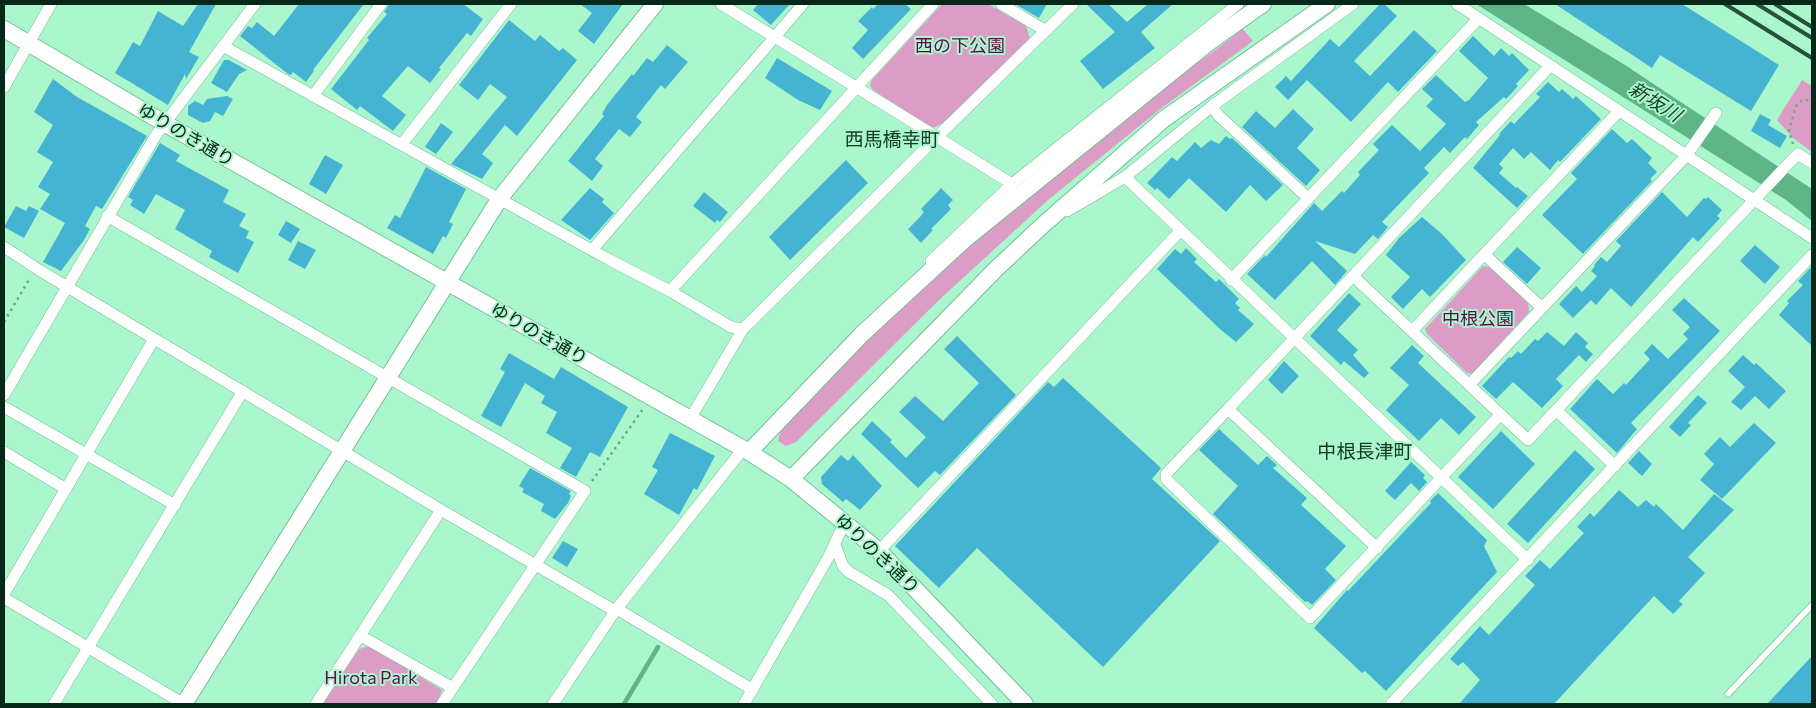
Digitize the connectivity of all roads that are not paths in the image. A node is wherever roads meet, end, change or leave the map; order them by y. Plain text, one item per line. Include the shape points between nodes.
1 (51, 4) edge
2 (255, 4) edge
3 (381, 4) edge
4 (511, 4) edge
5 (655, 4) edge
6 (721, 4) edge
7 (803, 4) edge
8 (933, 4) edge
9 (1001, 4) edge
10 (1073, 4) edge
11 (1238, 4) edge
12 (1327, 4) edge
13 (1353, 4) edge
14 (1457, 4) edge
15 (1258, 7) edge
16 (1479, 18) junction
17 (4, 29) edge
18 (1046, 31) junction
19 (775, 37) junction
20 (28, 43) junction
21 (223, 46) junction
22 (1550, 66) junction
23 (4, 87) edge
24 (857, 87) junction
25 (313, 96) junction
26 (1212, 106) junction
27 (1618, 111) junction
28 (1716, 113) dead end
29 (164, 123) junction
30 (937, 137) junction
31 (402, 144) junction
32 (1686, 156) junction
33 (1812, 163) edge
34 (1125, 177) junction
35 (1012, 184) junction
36 (500, 198) junction
37 (1308, 198) junction
38 (1754, 200) junction
39 (107, 216) junction
40 (1044, 224) junction
41 (1180, 232) junction
42 (1812, 238) edge
43 (4, 247) edge
44 (592, 250) junction
45 (1484, 254) junction
46 (1812, 255) edge
47 (1354, 276) junction
48 (1231, 280) junction
49 (447, 282) junction
50 (68, 287) junction
51 (670, 291) junction
52 (1542, 308) junction
53 (886, 310) junction
54 (743, 329) junction
55 (1412, 331) junction
56 (154, 339) junction
57 (1294, 339) junction
58 (389, 376) junction
59 (1469, 385) junction
60 (243, 392) junction
61 (4, 395) edge
62 (4, 407) edge
63 (1228, 409) junction
64 (1556, 410) junction
65 (1500, 416) junction
66 (690, 419) junction
67 (342, 450) junction
68 (746, 450) junction
69 (4, 452) edge
70 (86, 454) junction
71 (1615, 466) junction
72 (791, 479) junction
73 (1442, 479) junction
74 (66, 489) junction
75 (174, 505) junction
76 (441, 510) junction
77 (847, 524) junction
78 (835, 545) junction
79 (1377, 548) junction
80 (879, 551) junction
81 (1528, 560) junction
82 (536, 565) junction
83 (4, 596) edge
84 (1812, 605) edge
85 (616, 610) junction
86 (361, 636) junction
87 (88, 648) junction
88 (453, 688) junction
89 (753, 690) junction
90 (1728, 694) dead end
91 (54, 704) edge
92 (184, 704) edge
93 (316, 704) edge
94 (442, 704) edge
95 (553, 704) edge
96 (744, 704) edge
97 (992, 704) edge
98 (1025, 704) edge
99 (1391, 704) edge

1 - 20 street
2 - 21 street
3 - 25 street
4 - 31 street
5 - 36 street
6 - 19 street
7 - 19 street
8 - 24 street
9 - 18 street
10 - 18 street
11 - 35 street
12 - 40 street via 1164,118
13 - 26 street
14 - 16 street
15 - 53 street via 1044,174
16 - 22 street
16 - 37 street
17 - 20 street, ゆりのき通り
18 - 30 street
19 - 24 street
19 - 44 street
20 - 23 street
20 - 29 street, ゆりのき通り
21 - 25 street
21 - 29 street
22 - 27 street
22 - 47 street
24 - 30 street
24 - 51 street
25 - 31 street
26 - 34 street
26 - 37 street
27 - 32 street
27 - 45 street
28 - 32 street
29 - 39 street
29 - 49 street, ゆりのき通り
30 - 35 street
30 - 54 street
31 - 36 street
32 - 38 street
32 - 52 street
33 - 38 street via 1794,158
34 - 40 street
34 - 41 street
35 - 53 street via 944,247
36 - 44 street
36 - 49 street
37 - 48 street
38 - 42 street
38 - 64 street
39 - 50 street
39 - 58 street
40 - 72 street
41 - 48 street
41 - 80 street
43 - 50 street
44 - 51 street
45 - 52 street
45 - 55 street
46 - 71 street
47 - 55 street
47 - 57 street
48 - 57 street
49 - 58 street
49 - 66 street, ゆりのき通り
50 - 56 street
50 - 61 street
51 - 54 street via 731,327
52 - 59 street
53 - 68 street
54 - 66 street
55 - 59 street
56 - 60 street
56 - 70 street
57 - 63 street
57 - 73 street
58 - 67 street
58 - 82 street via 586,490
59 - 65 street
60 - 67 street
60 - 75 street
62 - 70 street
63 - 79 street
63 - 79 street via 1166,474 1166,479 1310,618
64 - 65 street via 1528,440
64 - 71 street
65 - 73 street
66 - 68 street, ゆりのき通り
67 - 76 street
67 - 92 street
68 - 72 street, ゆりのき通り
68 - 85 street
69 - 74 street
70 - 74 street
70 - 75 street
71 - 81 street
72 - 77 street, ゆりのき通り
73 - 79 street
73 - 81 street
74 - 83 street
75 - 87 street
76 - 82 street
76 - 86 street
77 - 78 street
77 - 80 street, ゆりのき通り
78 - 89 street
78 - 97 street via 843,566 888,595
80 - 98 street, ゆりのき通り
81 - 99 street
82 - 85 street
82 - 88 street
83 - 87 street
84 - 90 lane
85 - 89 street
85 - 95 street
86 - 88 street
86 - 93 street
87 - 91 street
87 - 92 street
88 - 94 street
89 - 96 street

